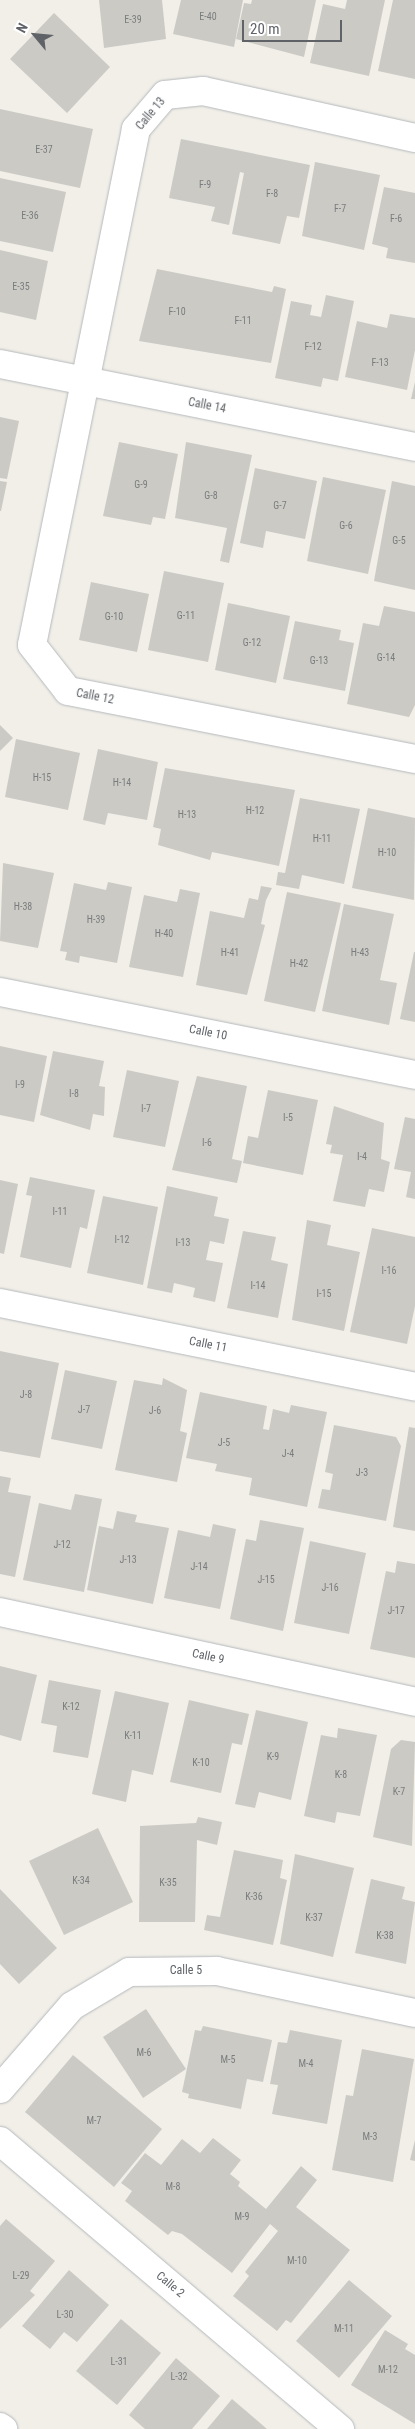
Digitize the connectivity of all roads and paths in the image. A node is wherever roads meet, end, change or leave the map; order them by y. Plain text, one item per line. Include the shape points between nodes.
1 (415, 138) edge
2 (0, 364) edge
3 (88, 382) junction
4 (415, 447) edge
5 (415, 759) edge
6 (0, 992) edge
7 (415, 1075) edge
8 (0, 1303) edge
9 (415, 1387) edge
10 (0, 1612) edge
11 (415, 1702) edge
12 (415, 2013) edge
13 (0, 2089) edge
14 (0, 2141) edge
15 (340, 2429) edge

1 - 3 street, Calle 13 via 203,92 165,95 136,129
2 - 3 street, Calle 14
3 - 4 street, Calle 14
3 - 5 street, Calle 12 via 32,645 68,692
6 - 7 street, Calle 10
8 - 9 street, Calle 11
10 - 11 street, Calle 9
12 - 13 street, Calle 5 via 217,1971 129,1972 72,2006
14 - 15 street, Calle 2

